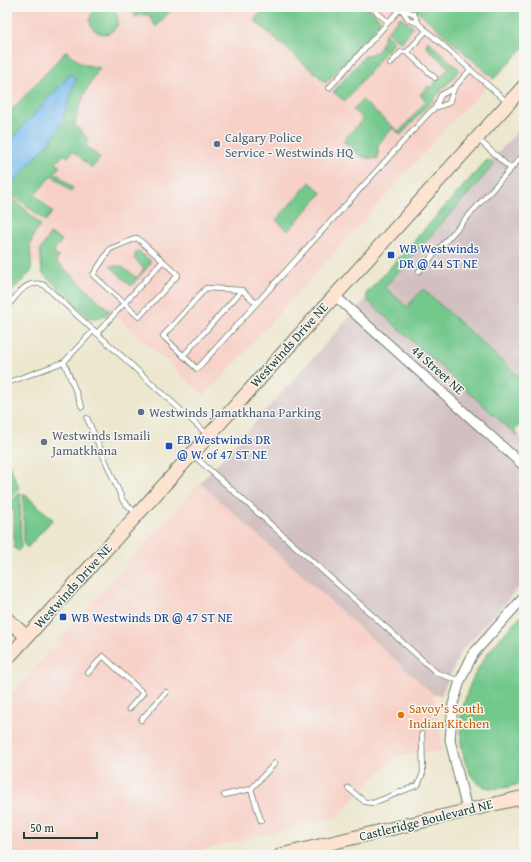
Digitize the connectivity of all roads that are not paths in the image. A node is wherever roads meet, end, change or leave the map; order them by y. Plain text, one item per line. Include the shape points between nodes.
1 (372, 7) edge
2 (401, 8) edge
3 (388, 22) junction
4 (426, 31) junction
5 (407, 52) junction
6 (390, 64) dead end
7 (470, 70) junction
8 (435, 78) dead end
9 (524, 86) edge
10 (329, 88) dead end
11 (454, 88) junction
12 (508, 103) junction
13 (435, 108) junction
14 (476, 138) junction
15 (524, 154) edge
16 (511, 169) junction
17 (162, 261) junction
18 (419, 271) dead end
19 (242, 290) junction
20 (334, 295) junction
21 (124, 303) junction
22 (256, 303) junction
23 (7, 307) edge
24 (95, 331) junction
25 (182, 356) junction
26 (64, 362) junction
27 (7, 383) edge
28 (82, 407) dead end
29 (87, 418) dead end
30 (209, 435) junction
31 (192, 454) junction
32 (524, 466) edge
33 (137, 515) junction
34 (524, 597) edge
35 (7, 619) edge
36 (27, 637) junction
37 (7, 659) edge
38 (88, 673) dead end
39 (460, 681) junction
40 (166, 692) dead end
41 (129, 709) dead end
42 (141, 720) dead end
43 (422, 734) dead end
44 (275, 762) dead end
45 (348, 788) dead end
46 (251, 789) junction
47 (224, 796) dead end
48 (524, 797) edge
49 (467, 810) junction
50 (260, 822) dead end
51 (281, 855) edge

1 - 3 lane
2 - 3 lane
2 - 4 lane via 409,20 419,24
3 - 10 lane
4 - 5 lane
4 - 7 lane
5 - 6 lane via 401,52
5 - 8 lane
7 - 11 lane
7 - 12 lane
9 - 12 street, Westwinds Drive NE
11 - 13 lane via 441,95
11 - 13 lane via 449,103
12 - 14 street, Westwinds Drive NE
13 - 22 lane
14 - 16 lane
14 - 20 street, Westwinds Drive NE
15 - 16 lane
16 - 18 lane
17 - 21 lane
17 - 21 lane via 178,275 139,317
17 - 21 lane via 137,238 110,249 93,275
19 - 22 lane
19 - 25 lane
19 - 25 lane via 206,288 201,293 163,336
20 - 30 street, Westwinds Drive NE
20 - 32 street, 44 Street NE
21 - 24 lane
22 - 25 lane via 196,369
23 - 24 lane via 24,288 36,282 44,285
24 - 26 lane
24 - 30 lane
26 - 27 lane
26 - 28 lane
29 - 33 lane via 124,501
30 - 31 street, Westwinds Drive NE
31 - 33 street, Westwinds Drive NE
31 - 39 lane via 437,673
33 - 36 street, Westwinds Drive NE
34 - 39 street via 473,654
35 - 36 street
36 - 37 street, Westwinds Drive NE
38 - 41 lane via 103,656 143,693
39 - 49 street via 453,704 450,740
40 - 42 lane
43 - 45 lane via 423,773 418,785 373,803 365,802
44 - 46 lane
46 - 47 lane
46 - 50 lane
48 - 49 street, Castleridge Boulevard NE
49 - 51 street, Castleridge Boulevard NE

